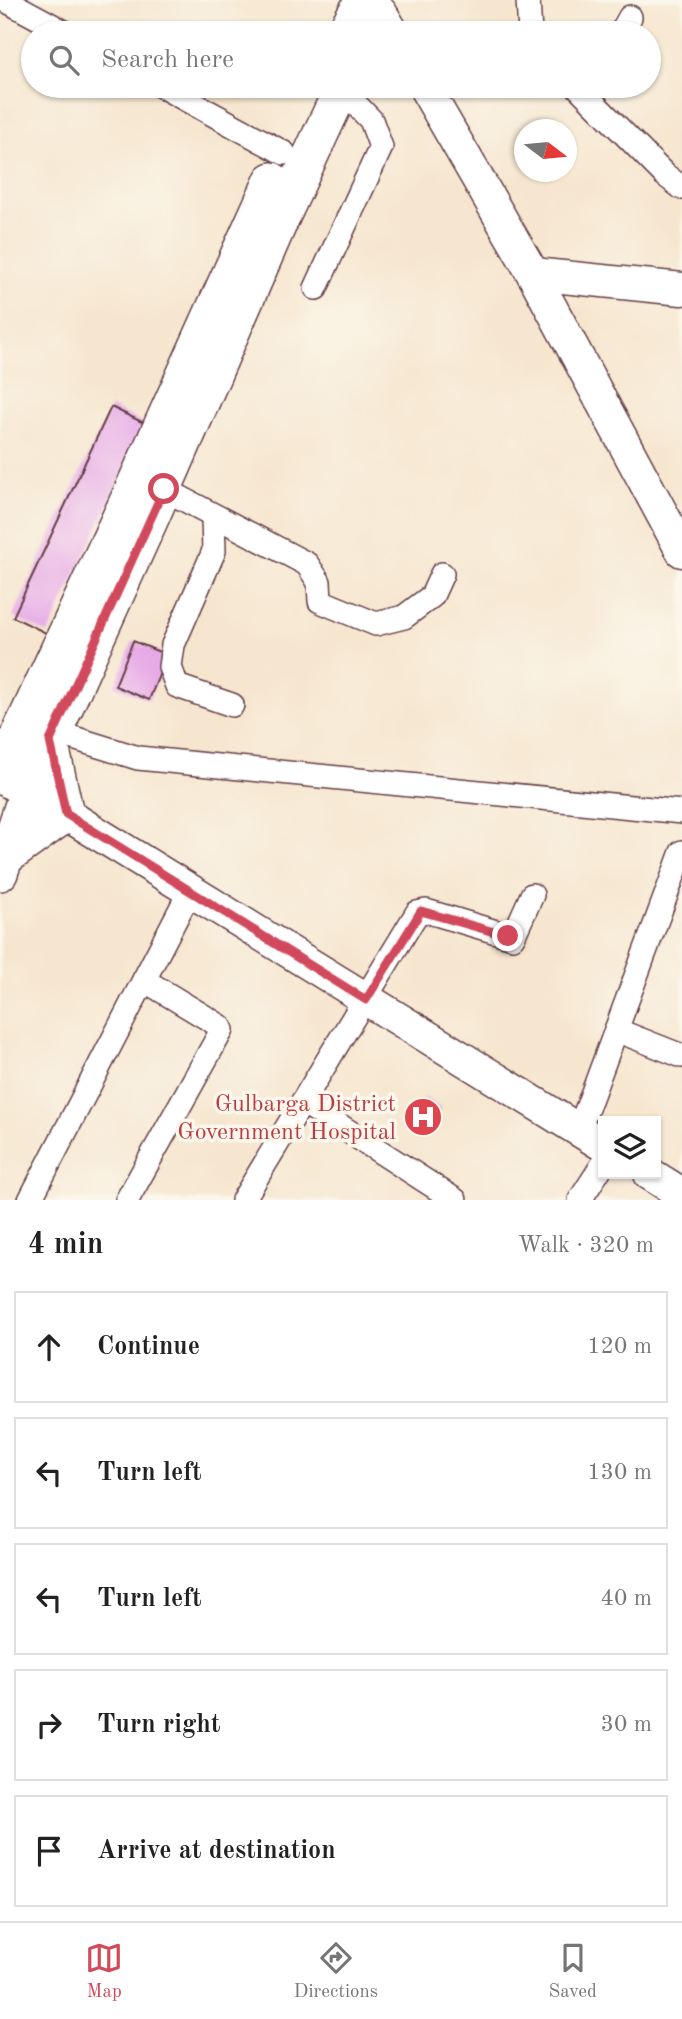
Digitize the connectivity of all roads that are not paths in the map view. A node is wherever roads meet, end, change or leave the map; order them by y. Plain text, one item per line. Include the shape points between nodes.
1 (5, 0) edge
2 (528, 0) edge
3 (44, 21) edge
4 (529, 21) edge
5 (183, 98) edge
6 (325, 98) edge
7 (329, 98) edge
8 (346, 98) edge
9 (431, 98) edge
10 (593, 98) edge
11 (284, 153) junction
12 (682, 188) edge
13 (533, 274) junction
14 (316, 288) dead end
15 (682, 289) edge
16 (164, 489) junction
17 (213, 517) junction
18 (682, 551) edge
19 (442, 574) dead end
20 (232, 705) dead end
21 (33, 730) edge
22 (9, 781) edge
23 (682, 812) edge
24 (66, 814) junction
25 (682, 852) edge
26 (2, 865) edge
27 (190, 891) junction
28 (532, 895) dead end
29 (144, 979) junction
30 (366, 1000) junction
31 (616, 1030) junction
32 (682, 1056) edge
33 (303, 1102) junction
34 (591, 1137) edge
35 (598, 1172) edge
36 (658, 1179) edge
37 (682, 1194) edge
38 (30, 1200) edge
39 (127, 1200) edge
40 (243, 1200) edge
41 (454, 1200) edge
42 (580, 1200) edge

1 - 3 street
2 - 4 street
5 - 11 street
6 - 11 main road
7 - 16 main road
8 - 14 street via 371,120 381,147
9 - 13 street
10 - 12 street
11 - 21 main road via 126,505
13 - 15 street
13 - 18 street
16 - 17 street
16 - 21 main road
17 - 19 street via 307,564 319,582 320,601 376,624 404,617 432,596
17 - 20 street via 214,551 173,645 170,667 177,685
21 - 22 main road
21 - 23 street via 138,758
21 - 24 main road
22 - 24 street
22 - 26 main road
24 - 26 main road
24 - 27 street
25 - 31 street
27 - 29 street
27 - 30 street
28 - 30 street via 513,937 419,912
29 - 38 street
29 - 39 street via 222,1030
30 - 33 street
30 - 34 street
31 - 32 street
31 - 34 street
33 - 40 street
33 - 41 street
35 - 42 street
36 - 37 street

